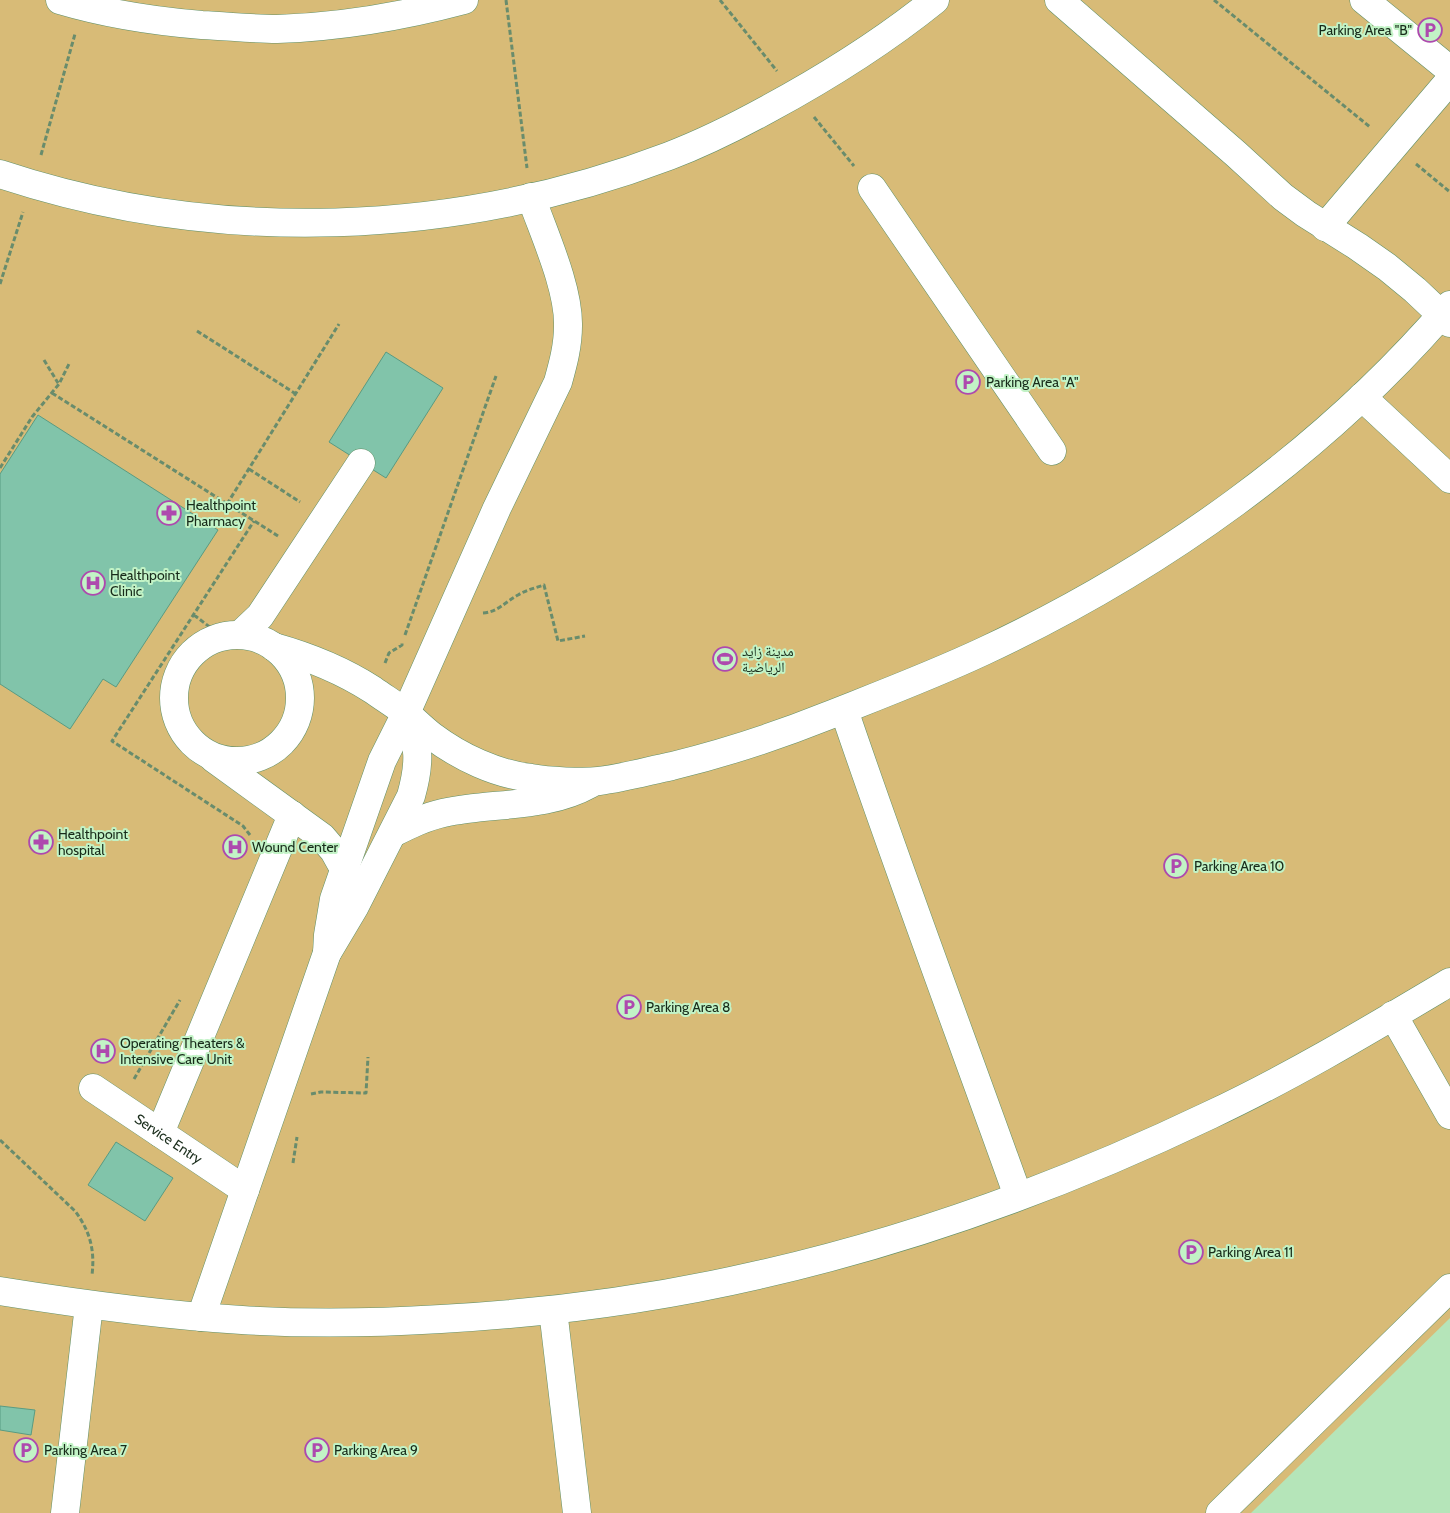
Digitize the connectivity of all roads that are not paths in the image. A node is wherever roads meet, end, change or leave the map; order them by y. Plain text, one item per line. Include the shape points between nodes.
1 (464, 0) edge
2 (935, 0) edge
3 (1059, 0) edge
4 (1364, 0) edge
5 (72, 4) edge
6 (1450, 70) edge
7 (1450, 80) edge
8 (0, 174) edge
9 (872, 188) dead end
10 (531, 197) junction
11 (1326, 227) junction
12 (1447, 315) edge
13 (1362, 397) junction
14 (1052, 451) dead end
15 (367, 467) dead end
16 (1450, 479) edge
17 (251, 639) junction
18 (844, 710) junction
19 (406, 713) junction
20 (208, 754) junction
21 (596, 781) junction
22 (292, 815) junction
23 (393, 833) junction
24 (344, 869) junction
25 (327, 953) junction
26 (1450, 982) edge
27 (1394, 1016) junction
28 (93, 1088) dead end
29 (1450, 1115) edge
30 (160, 1133) junction
31 (245, 1190) junction
32 (1018, 1196) junction
33 (1450, 1288) edge
34 (0, 1291) edge
35 (89, 1305) junction
36 (553, 1310) junction
37 (201, 1317) junction
38 (65, 1513) edge
39 (577, 1513) edge
40 (1220, 1513) edge

1 - 5 lane via 417,11 275,29 166,22
2 - 10 lane via 854,59 738,126 671,156 602,180
3 - 11 lane via 1283,197
4 - 6 lane
7 - 11 lane
8 - 10 lane via 123,207 197,218 280,224 365,222 448,213
9 - 14 lane
10 - 19 lane via 566,304 568,324 564,363
11 - 12 lane via 1387,267
12 - 13 lane
13 - 16 lane
13 - 18 lane via 1245,494 1118,579 985,651
15 - 17 lane
17 - 19 lane via 329,666
17 - 20 lane via 204,643 189,655 178,671 173,690 174,709 180,727 192,743
17 - 20 lane via 288,660 297,677 300,695 298,714 291,731 263,756 244,761
18 - 21 lane via 747,745 647,772
18 - 32 lane
19 - 21 lane via 455,751 505,773 532,779
19 - 23 lane via 415,733 417,765 411,796
19 - 24 lane via 382,760
20 - 22 lane
21 - 23 lane via 543,802 442,813
22 - 24 lane via 328,843
22 - 30 lane
23 - 25 lane
24 - 25 lane via 334,899
25 - 31 lane
26 - 27 lane
27 - 29 lane
27 - 32 lane via 1210,1115
28 - 30 lane, Service Entry
30 - 31 lane, Service Entry
31 - 37 lane
32 - 36 lane via 889,1240 758,1275 691,1289
33 - 40 lane
34 - 35 lane
35 - 37 lane
35 - 38 lane
36 - 37 lane via 401,1321 323,1322
36 - 39 lane

